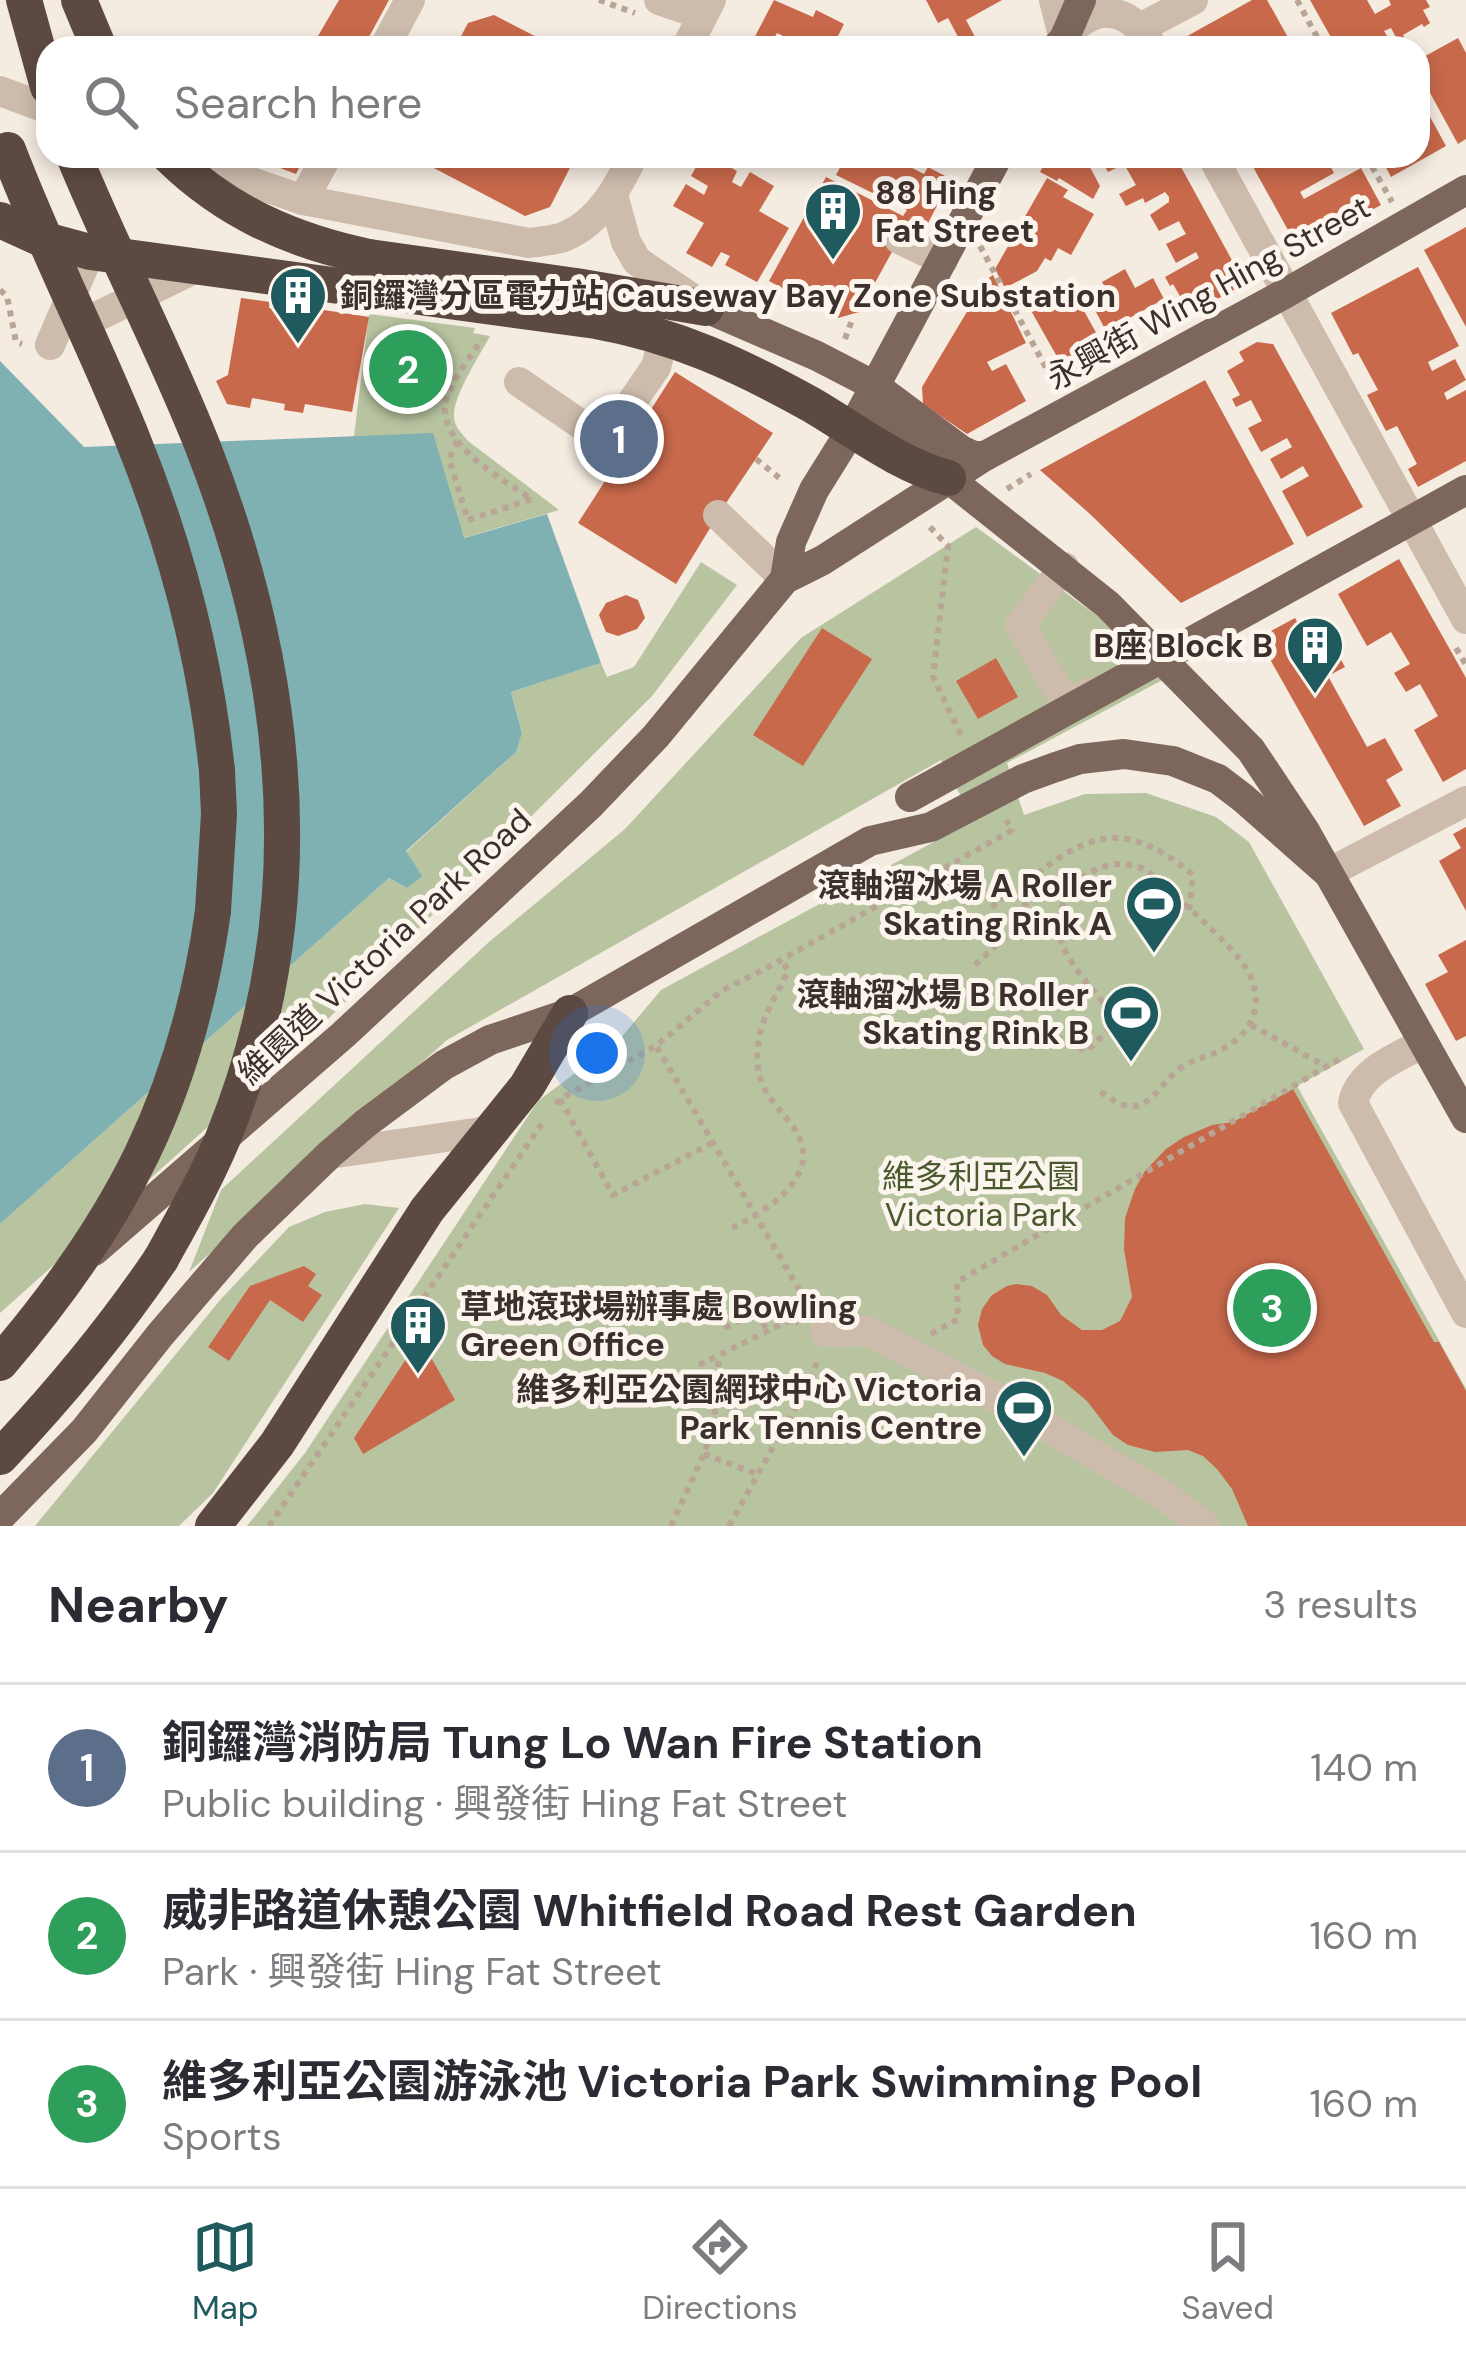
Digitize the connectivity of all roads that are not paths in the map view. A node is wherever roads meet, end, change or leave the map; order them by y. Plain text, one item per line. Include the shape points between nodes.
1 (24, 0) edge
2 (79, 0) edge
3 (410, 0) edge
4 (659, 0) edge
5 (1054, 0) edge
6 (1081, 0) edge
7 (1193, 0) edge
8 (707, 7) edge
9 (94, 36) edge
10 (390, 36) edge
11 (692, 36) edge
12 (1059, 36) edge
13 (1063, 36) edge
14 (1065, 36) edge
15 (1146, 36) edge
16 (1150, 36) edge
17 (36, 43) edge
18 (0, 91) edge
19 (36, 105) edge
20 (0, 127) edge
21 (79, 168) edge
22 (187, 168) edge
23 (208, 168) edge
24 (320, 168) edge
25 (627, 168) edge
26 (992, 168) edge
27 (1218, 168) edge
28 (1466, 190) edge
29 (613, 195) junction
30 (303, 200) junction
31 (0, 220) edge
32 (899, 239) dead end
33 (90, 252) junction
34 (943, 260) junction
35 (200, 266) junction
36 (1286, 293) junction
37 (706, 308) junction
38 (664, 336) junction
39 (519, 382) dead end
40 (875, 386) junction
41 (852, 429) junction
42 (985, 456) junction
43 (948, 478) junction
44 (1466, 490) edge
45 (718, 515) dead end
46 (1410, 520) junction
47 (1064, 567) junction
48 (785, 579) junction
49 (1466, 619) edge
50 (1220, 626) junction
51 (1151, 665) junction
52 (1466, 801) edge
53 (870, 841) junction
54 (1328, 873) junction
55 (570, 1013) junction
56 (1424, 1043) junction
57 (1466, 1118) edge
58 (488, 1132) junction
59 (329, 1154) junction
60 (1466, 1312) edge
61 (825, 1332) road end
62 (0, 1335) edge
63 (0, 1363) edge
64 (0, 1457) edge
65 (0, 1517) edge
66 (213, 1526) edge
67 (1205, 1526) edge

1 - 17 highway
2 - 9 highway
3 - 10 street
4 - 8 street
5 - 12 street
6 - 13 main road
7 - 16 street
8 - 11 street
14 - 15 street via 1091,14 1110,11 1128,16
18 - 19 street
20 - 63 highway, bridge via 167,533 204,676 219,814 205,971 159,1118 110,1216
21 - 64 highway, bridge via 190,415 241,559 275,710 284,847 261,1024 223,1138 124,1314
22 - 37 highway, bridge via 231,207 310,243
23 - 30 street
24 - 30 street
25 - 29 street
26 - 34 main road
27 - 36 street
28 - 36 main road, 永興街 Wing Hing Street
29 - 30 street via 563,238 529,242
29 - 37 street via 637,261
31 - 33 highway
32 - 34 street
33 - 35 highway
33 - 35 street via 70,333
34 - 40 main road
35 - 38 highway
36 - 42 main road, 永興街 Wing Hing Street
36 - 46 street
37 - 40 main road
38 - 39 street via 615,446
38 - 41 highway
40 - 41 main road
40 - 42 main road via 961,450
40 - 43 main road via 883,416 941,461
41 - 43 highway via 915,468
41 - 48 main road via 814,490
42 - 43 main road, 永興街 Wing Hing Street
43 - 47 main road
43 - 48 main road, 永興街 Wing Hing Street
44 - 46 street
44 - 50 main road, bridge
45 - 48 street
46 - 49 street
46 - 50 street
47 - 51 main road via 1108,605
47 - 51 street via 1020,626 1066,704
48 - 62 main road, 維園道 Victoria Park Road via 591,804 344,1035
50 - 51 main road, bridge
51 - 53 main road, bridge via 910,796
51 - 54 main road via 1251,750
52 - 54 street
53 - 54 main road via 931,827 1053,768 1124,754 1218,779
53 - 55 main road
54 - 56 main road
55 - 58 highway via 527,1086
55 - 59 main road via 444,1065
56 - 57 main road
56 - 60 street via 1362,1081 1354,1103
58 - 59 street
58 - 66 highway
59 - 65 main road via 245,1237 84,1431
61 - 67 street via 868,1331 988,1393

